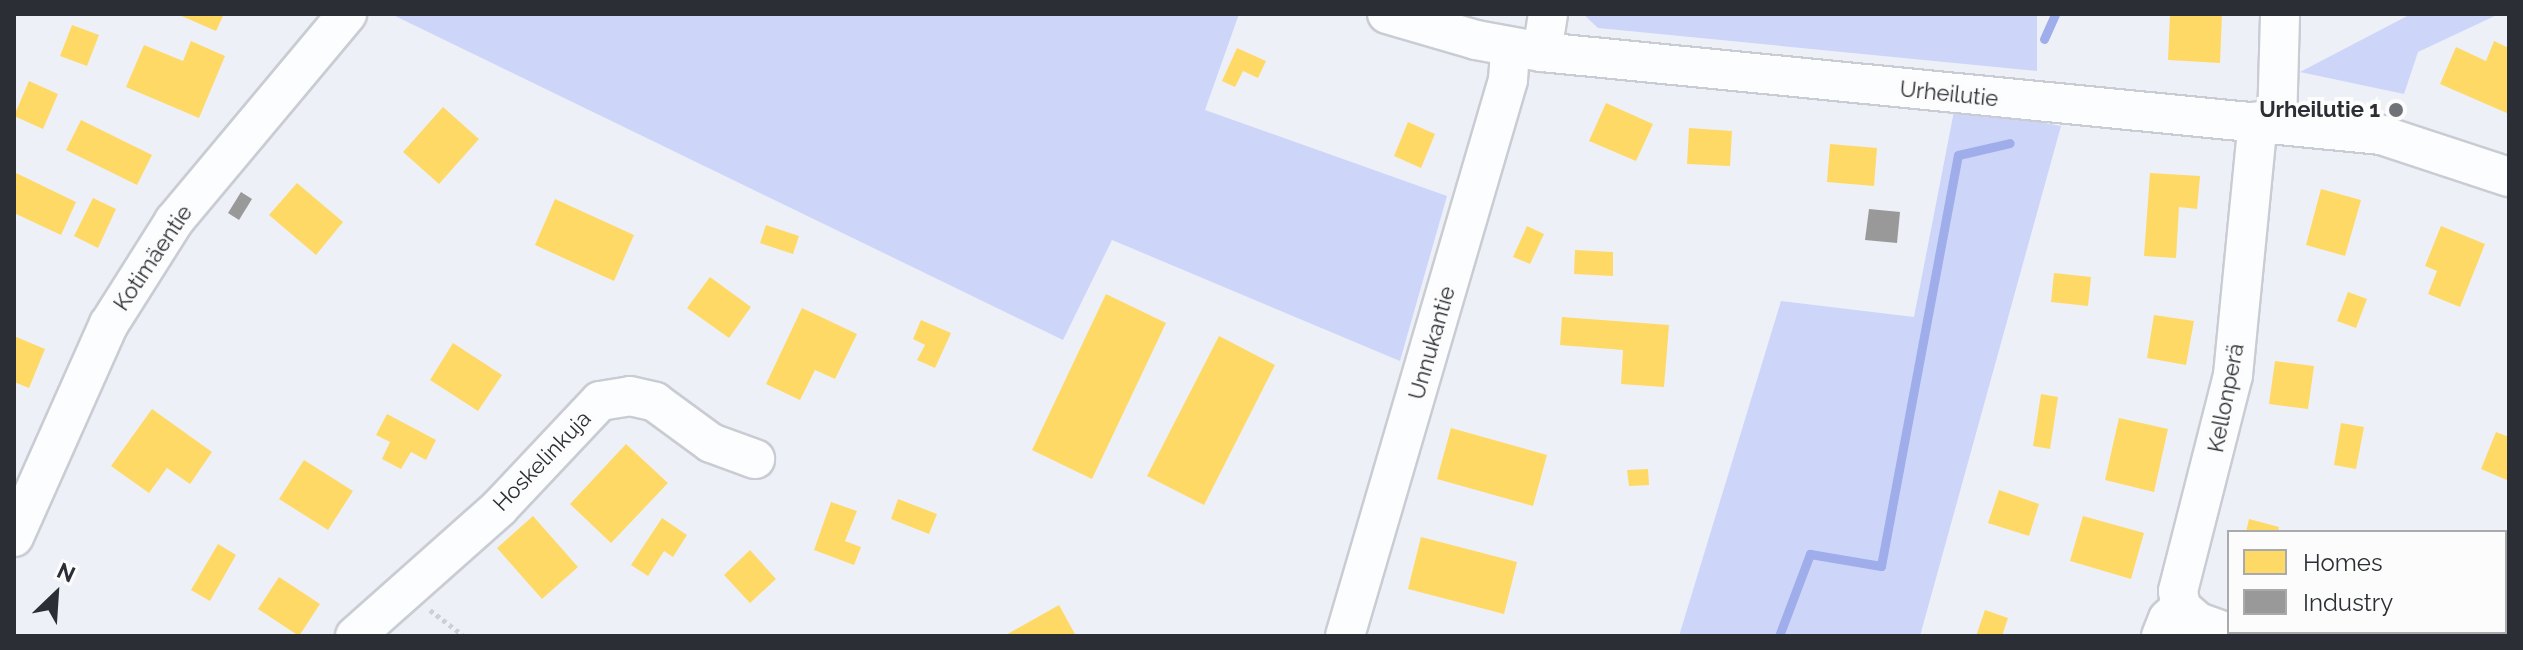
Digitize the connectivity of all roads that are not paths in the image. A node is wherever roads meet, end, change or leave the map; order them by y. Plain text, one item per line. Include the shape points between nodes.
1 (347, 14) edge
2 (1387, 14) edge
3 (1548, 14) edge
4 (2280, 14) edge
5 (1526, 50) junction
6 (2268, 123) junction
7 (2509, 177) edge
8 (755, 459) dead end
9 (14, 537) edge
10 (2171, 622) edge
11 (2227, 632) edge
12 (355, 636) edge
13 (1345, 636) edge

1 - 9 street, Kotimäentie via 174,221 109,324
2 - 5 street, Urheilutie
3 - 5 street, Unnukantie
4 - 6 street, Kellonperä
5 - 6 street, Urheilutie
5 - 13 street, Unnukantie via 1504,95
6 - 7 street, Urheilutie via 2381,135
6 - 10 street, Kellonperä via 2233,375
8 - 12 street, Hoskelinkuja via 711,443 655,402 630,396 600,401 499,508
10 - 11 street, Kellonperä via 2198,622

